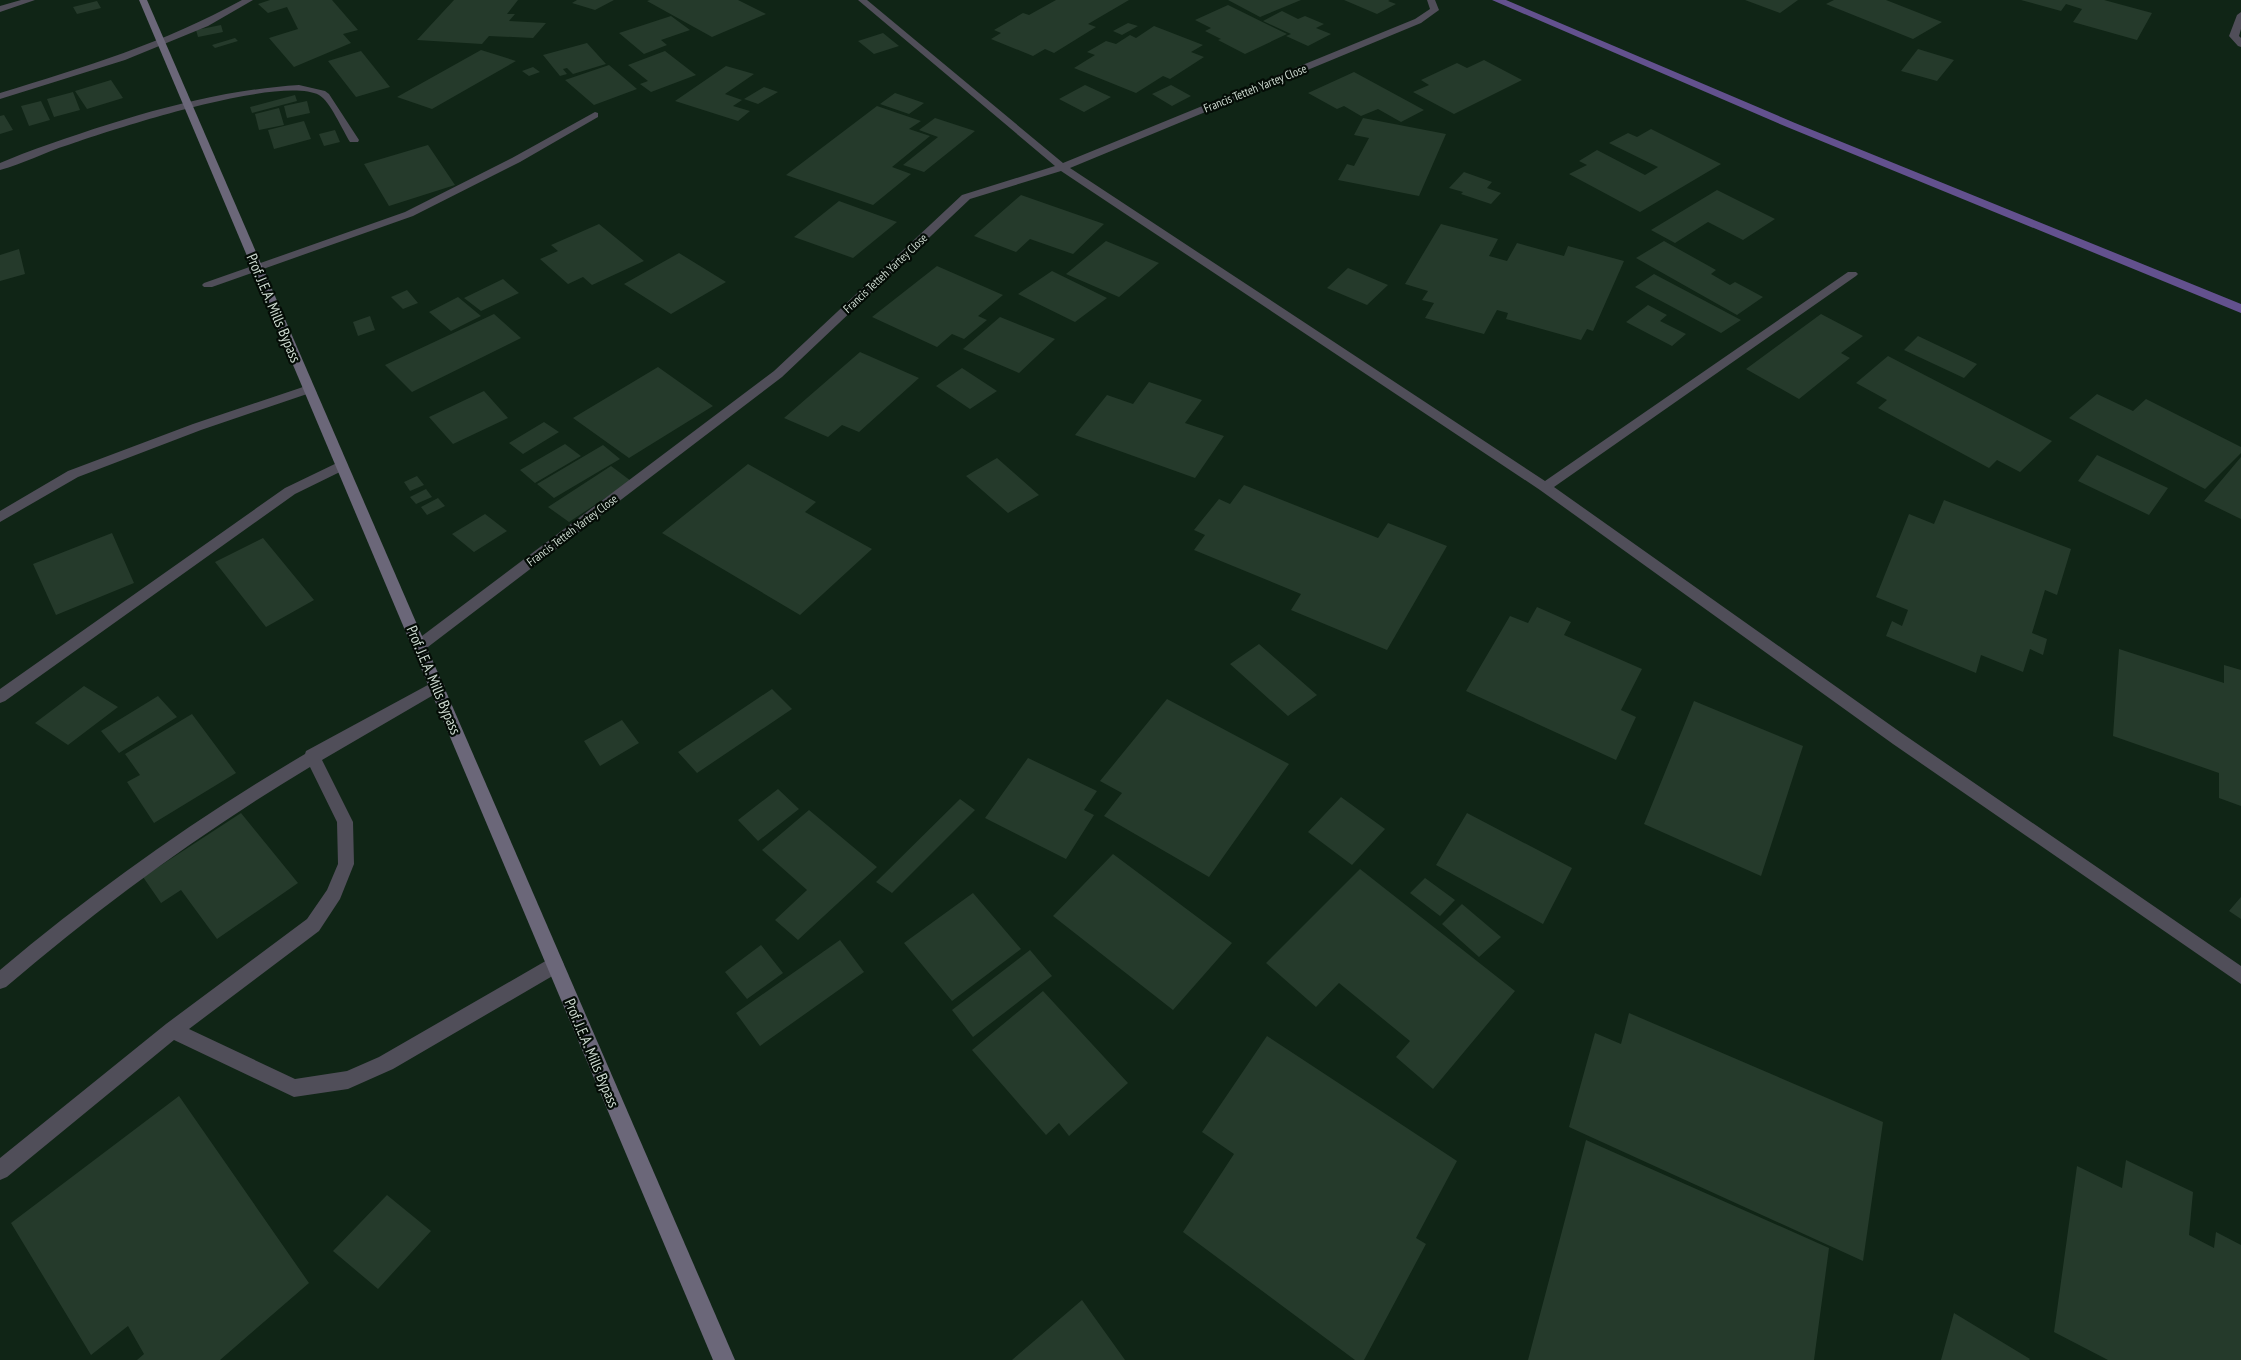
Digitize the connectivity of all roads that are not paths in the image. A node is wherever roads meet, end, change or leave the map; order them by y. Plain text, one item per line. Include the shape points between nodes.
1 (31, 0) edge
2 (143, 0) edge
3 (248, 0) edge
4 (862, 0) edge
5 (1431, 0) edge
6 (0, 9) edge
7 (2241, 15) edge
8 (163, 42) junction
9 (2241, 44) edge
10 (0, 96) edge
11 (187, 104) junction
12 (595, 115) dead end
13 (354, 140) dead end
14 (0, 167) edge
15 (1062, 167) junction
16 (256, 268) junction
17 (1852, 274) dead end
18 (208, 285) dead end
19 (309, 389) junction
20 (341, 466) junction
21 (1545, 487) junction
22 (0, 517) edge
23 (419, 646) junction
24 (436, 686) junction
25 (0, 697) edge
26 (312, 756) junction
27 (555, 965) junction
28 (2241, 976) edge
29 (0, 981) edge
30 (172, 1030) junction
31 (0, 1170) edge
32 (724, 1360) edge

1 - 6 street
2 - 8 street, Prof. J.E.A. Mills Bypass
3 - 8 street
4 - 15 street
5 - 15 street, Francis Tetteh Yartey Close via 1435,10 1418,21
7 - 9 street via 2234,36
8 - 10 street
8 - 11 street, Prof. J.E.A. Mills Bypass
11 - 13 street via 255,90 313,90 323,93
11 - 14 street via 72,139
11 - 16 street, Prof. J.E.A. Mills Bypass
12 - 16 street via 516,160 409,214
15 - 21 street
15 - 23 street, Francis Tetteh Yartey Close via 966,197 778,374
16 - 18 street
16 - 19 street, Prof. J.E.A. Mills Bypass
17 - 21 street
19 - 20 street, Prof. J.E.A. Mills Bypass
19 - 22 street via 196,427 73,474
20 - 23 street, Prof. J.E.A. Mills Bypass
20 - 25 street via 290,491
21 - 28 street via 1898,739
23 - 24 street, Prof. J.E.A. Mills Bypass
24 - 26 street
24 - 27 street, Prof. J.E.A. Mills Bypass
26 - 29 street via 151,861 66,925
26 - 30 street via 345,822 346,864 334,894 313,925
27 - 30 street via 386,1063 348,1080 294,1088
27 - 32 street, Prof. J.E.A. Mills Bypass
30 - 31 street

